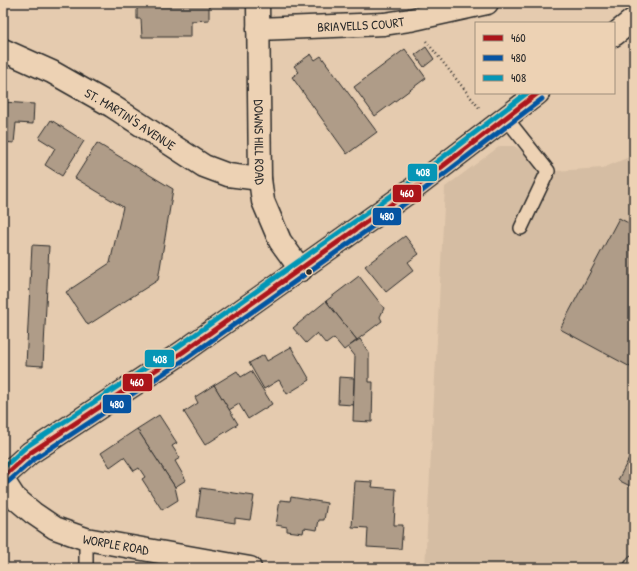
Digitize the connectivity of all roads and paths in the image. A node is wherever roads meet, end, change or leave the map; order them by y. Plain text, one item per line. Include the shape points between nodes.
1 (258, 3) edge
2 (487, 3) edge
3 (634, 19) edge
4 (410, 20) junction
5 (258, 29) junction
6 (615, 34) edge
7 (3, 50) edge
8 (537, 94) edge
9 (500, 123) junction
10 (260, 179) junction
11 (520, 228) dead end
12 (301, 270) junction
13 (3, 479) edge
14 (86, 539) junction
15 (634, 562) edge
16 (86, 568) edge
17 (250, 568) edge
18 (630, 568) edge

1 - 5 street, DOWNS HILL ROAD
2 - 4 street, BRIAVELLS COURT
3 - 6 street
4 - 5 street, BRIAVELLS COURT via 384,24
4 - 9 path
5 - 10 street, DOWNS HILL ROAD
7 - 10 street, ST. MARTIN'S AVENUE via 52,72 112,106 204,166 228,175
8 - 9 street
9 - 11 lane via 548,171
9 - 12 street via 413,190
10 - 12 street, DOWNS HILL ROAD via 263,201 280,241
12 - 13 street via 30,454
13 - 14 street, WORPLE ROAD via 14,497 33,513 56,528
14 - 16 lane
14 - 17 street, WORPLE ROAD
15 - 18 lane

